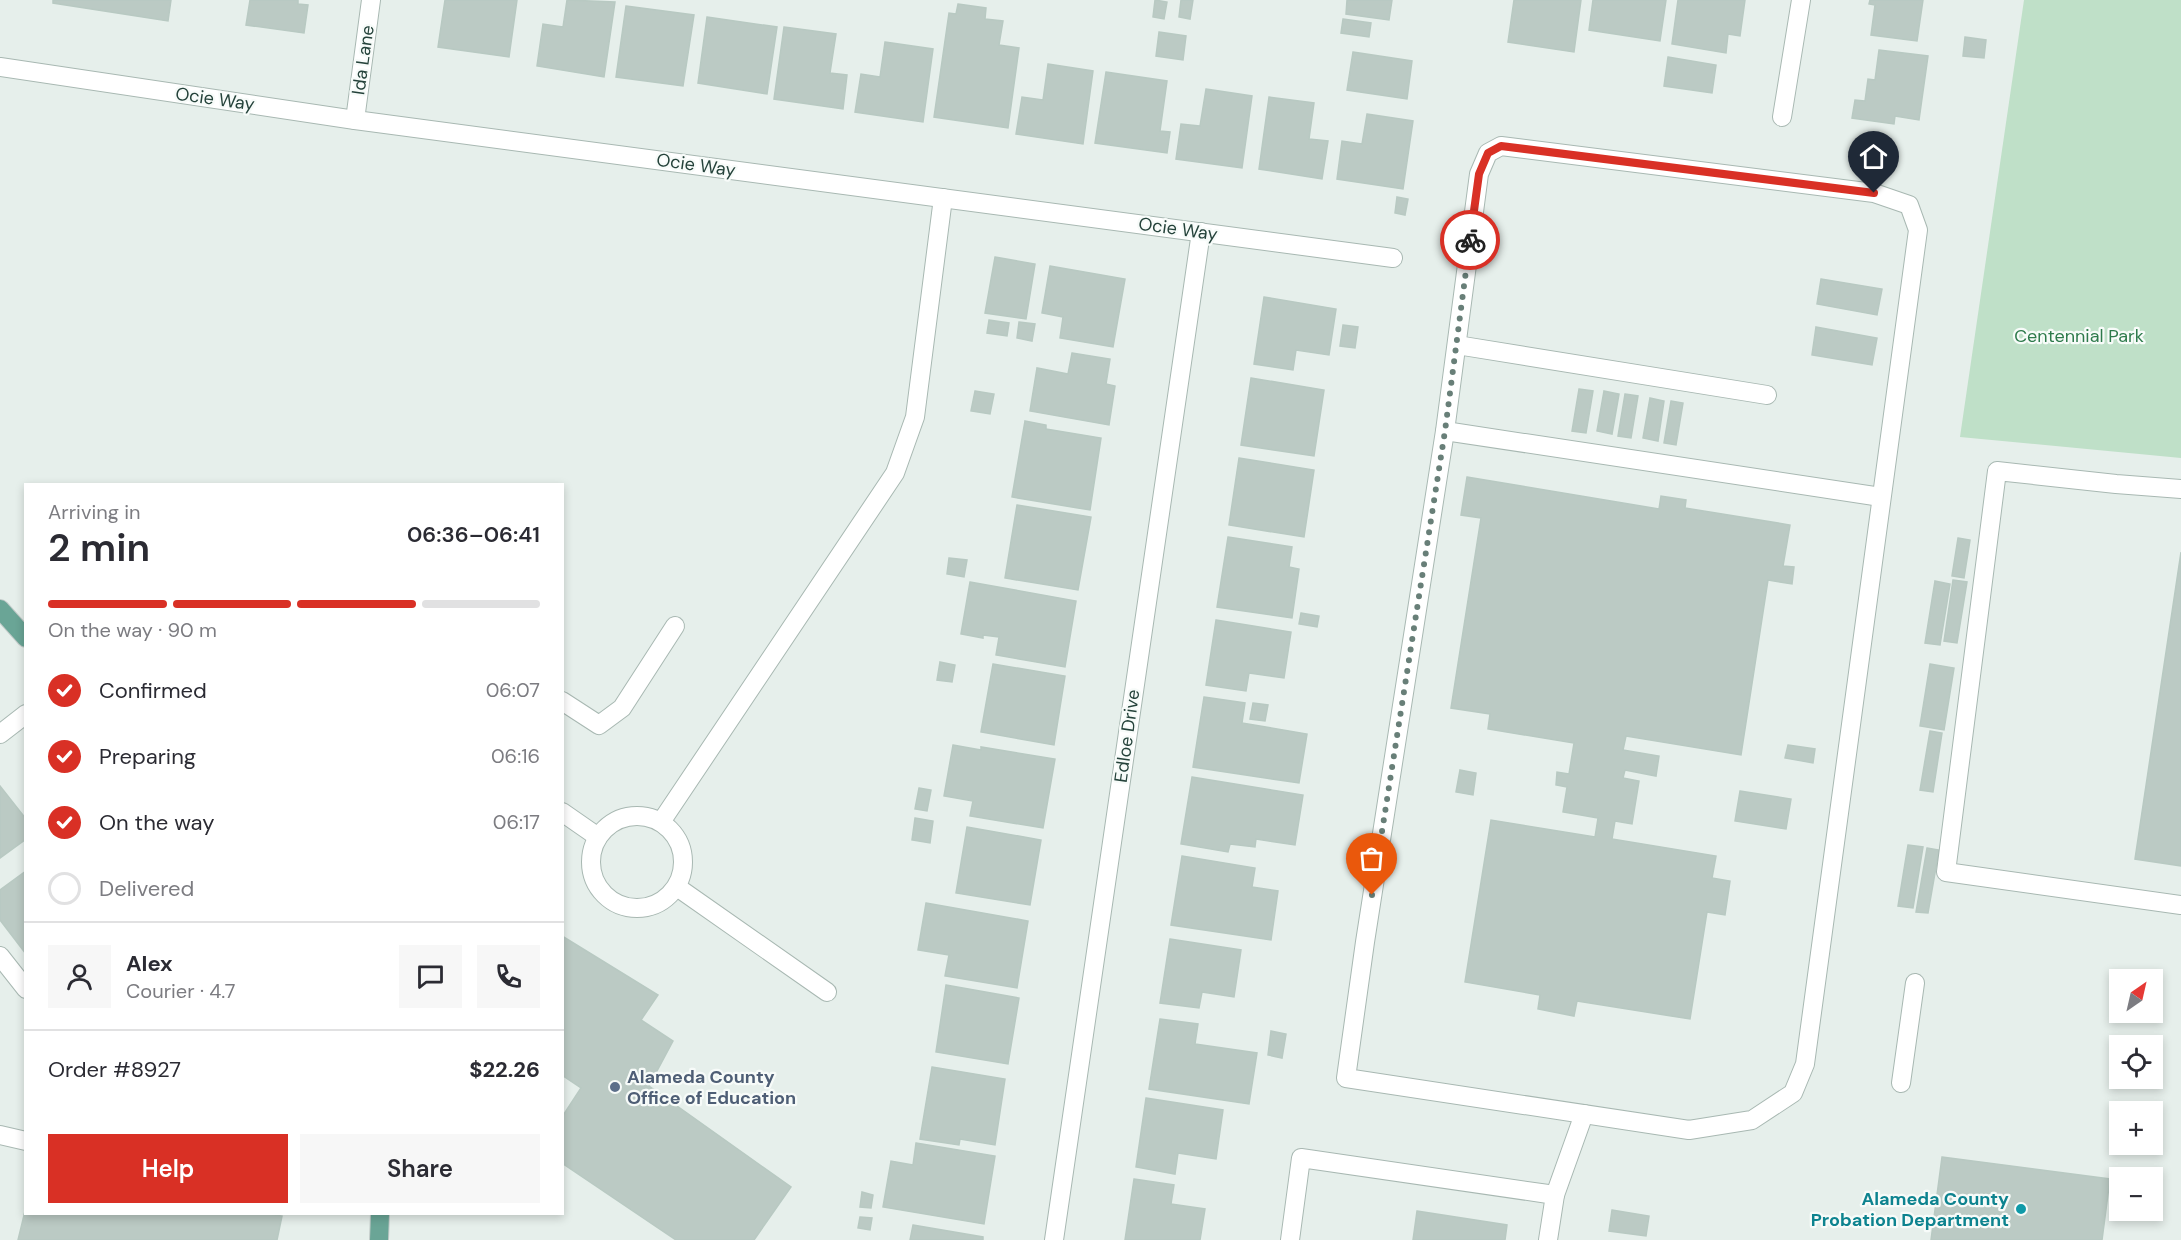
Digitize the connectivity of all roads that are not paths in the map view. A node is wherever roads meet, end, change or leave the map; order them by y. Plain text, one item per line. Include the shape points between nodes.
1 (371, 0) edge
2 (1801, 0) edge
3 (0, 67) edge
4 (1782, 117) dead end
5 (355, 120) junction
6 (943, 198) junction
7 (1201, 232) junction
8 (1393, 258) dead end
9 (1457, 345) junction
10 (1767, 394) dead end
11 (1445, 431) junction
12 (2181, 489) edge
13 (1881, 497) junction
14 (0, 609) edge
15 (675, 626) dead end
16 (24, 636) edge
17 (564, 702) edge
18 (24, 716) edge
19 (0, 734) edge
20 (564, 813) edge
21 (661, 822) junction
22 (598, 837) junction
23 (676, 887) junction
24 (2181, 905) edge
25 (0, 956) edge
26 (1915, 983) dead end
27 (24, 987) edge
28 (827, 992) dead end
29 (1901, 1083) dead end
30 (1584, 1114) junction
31 (0, 1136) edge
32 (24, 1141) edge
33 (1555, 1195) junction
34 (380, 1215) edge
35 (379, 1240) edge
36 (1054, 1240) edge
37 (1290, 1240) edge
38 (1548, 1240) edge

1 - 5 street, Ida Lane
2 - 4 street
3 - 5 street, Ocie Way
5 - 6 street, Ocie Way
6 - 7 street, Ocie Way
6 - 21 street via 915,417 895,473
7 - 8 street, Ocie Way
7 - 36 street, Edloe Drive
9 - 10 street
9 - 11 street
9 - 13 street via 1479,174 1488,153 1501,146 1874,193 1909,205 1918,230
11 - 13 street
11 - 30 street via 1346,1078
12 - 24 street via 1997,471 1946,872
13 - 30 street via 1805,1064 1793,1093 1752,1120 1689,1130
14 - 16 main road
15 - 17 street via 622,708 600,725
18 - 19 street
20 - 22 street
21 - 22 street via 644,816 626,817 610,824
21 - 23 street via 675,834 682,851 683,870
22 - 23 street via 591,856 593,877 604,895 622,906 642,908 662,901
23 - 28 street
25 - 27 street
26 - 29 street
30 - 33 street
31 - 32 street
33 - 37 street via 1301,1158
33 - 38 street
34 - 35 main road

